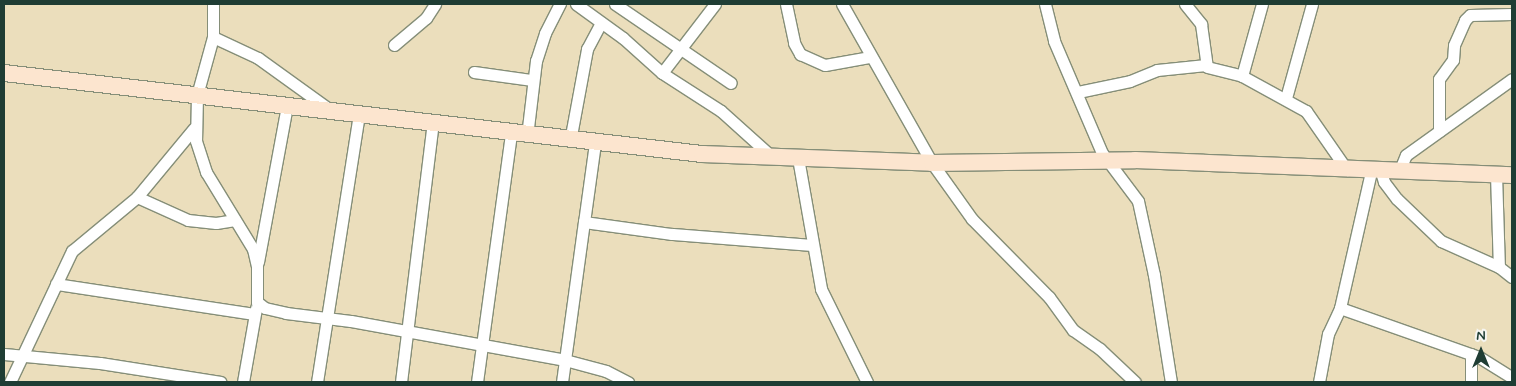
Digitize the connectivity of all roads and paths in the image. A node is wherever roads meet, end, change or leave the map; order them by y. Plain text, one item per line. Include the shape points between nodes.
1 (213, 4) edge
2 (435, 4) edge
3 (560, 4) edge
4 (576, 4) edge
5 (615, 4) edge
6 (715, 4) edge
7 (786, 4) edge
8 (842, 4) edge
9 (1047, 4) edge
10 (1185, 4) edge
11 (1262, 4) edge
12 (1312, 4) edge
13 (1512, 14) edge
14 (602, 23) junction
15 (213, 37) junction
16 (394, 45) dead end
17 (679, 50) junction
18 (870, 57) junction
19 (1206, 65) junction
20 (474, 72) dead end
21 (4, 73) edge
22 (662, 73) junction
23 (1242, 76) junction
24 (1512, 79) edge
25 (532, 80) junction
26 (731, 83) dead end
27 (1078, 92) junction
28 (197, 95) junction
29 (1286, 98) junction
30 (287, 106) junction
31 (330, 110) junction
32 (359, 113) junction
33 (433, 123) junction
34 (194, 128) junction
35 (1439, 131) junction
36 (519, 135) junction
37 (570, 141) junction
38 (595, 143) junction
39 (772, 157) junction
40 (798, 158) junction
41 (1107, 160) junction
42 (932, 163) junction
43 (1347, 170) junction
44 (1376, 172) junction
45 (1399, 172) junction
46 (1496, 174) junction
47 (1512, 175) edge
48 (136, 197) junction
49 (235, 220) junction
50 (584, 222) junction
51 (812, 245) junction
52 (257, 267) junction
53 (1499, 267) junction
54 (1512, 277) edge
55 (56, 284) junction
56 (257, 302) junction
57 (1340, 308) junction
58 (254, 314) junction
59 (326, 317) junction
60 (408, 331) junction
61 (482, 344) junction
62 (4, 354) edge
63 (1471, 354) junction
64 (23, 355) junction
65 (565, 360) junction
66 (1512, 378) edge
67 (10, 382) edge
68 (221, 382) edge
69 (242, 382) edge
70 (317, 382) edge
71 (400, 382) edge
72 (477, 382) edge
73 (562, 382) edge
74 (628, 382) edge
75 (867, 382) edge
76 (1135, 382) edge
77 (1170, 382) edge
78 (1320, 382) edge
79 (1471, 382) edge

1 - 15 street
2 - 16 street via 426,18
3 - 25 street via 545,33
4 - 14 street
5 - 17 street
6 - 17 street
7 - 18 street via 794,43 800,54 828,66
8 - 18 street
9 - 27 street via 1054,41
10 - 19 street via 1201,24
11 - 23 street
12 - 29 street
13 - 35 street via 1470,15 1465,20 1454,44 1453,60 1439,79
14 - 22 street
14 - 37 street via 587,48
15 - 28 street
15 - 31 street via 258,58
17 - 22 street
17 - 26 street
18 - 42 street
19 - 23 street
19 - 27 street via 1157,70 1130,81
20 - 25 street
21 - 28 street
22 - 39 street via 721,111
23 - 29 street
24 - 35 street
25 - 36 street
27 - 41 street
28 - 30 street
28 - 34 street
29 - 43 street via 1309,113
30 - 31 street
30 - 52 street
31 - 32 street
32 - 33 street
32 - 59 street
33 - 36 street
33 - 60 street
34 - 48 street
34 - 49 street via 206,172
35 - 45 street via 1406,155
36 - 37 street
36 - 61 street
37 - 38 street
38 - 39 street via 702,154
38 - 50 street
39 - 40 street
40 - 42 street
40 - 51 street
41 - 42 street
41 - 43 street
41 - 77 street via 1138,201 1154,275
42 - 76 street via 989,239 1048,297 1073,330 1100,349
43 - 44 street
44 - 45 street
44 - 53 street via 1397,199 1444,243
44 - 57 street
45 - 46 street
46 - 47 street
46 - 53 street
48 - 49 street via 188,220 216,223
48 - 55 street via 72,251
49 - 52 street via 253,249
50 - 51 street via 672,234
50 - 65 street
51 - 75 street via 821,289
52 - 56 street
53 - 54 street
55 - 58 street
55 - 64 street
56 - 58 street
56 - 59 street via 265,308 286,313
57 - 63 street
57 - 78 street via 1328,334
58 - 69 street
59 - 60 street
59 - 70 street via 326,340
60 - 61 street
60 - 71 street
61 - 65 street
61 - 72 street
62 - 64 street
63 - 66 street via 1496,365
63 - 79 street
64 - 67 street
64 - 68 street
65 - 73 street
65 - 74 street via 606,371

